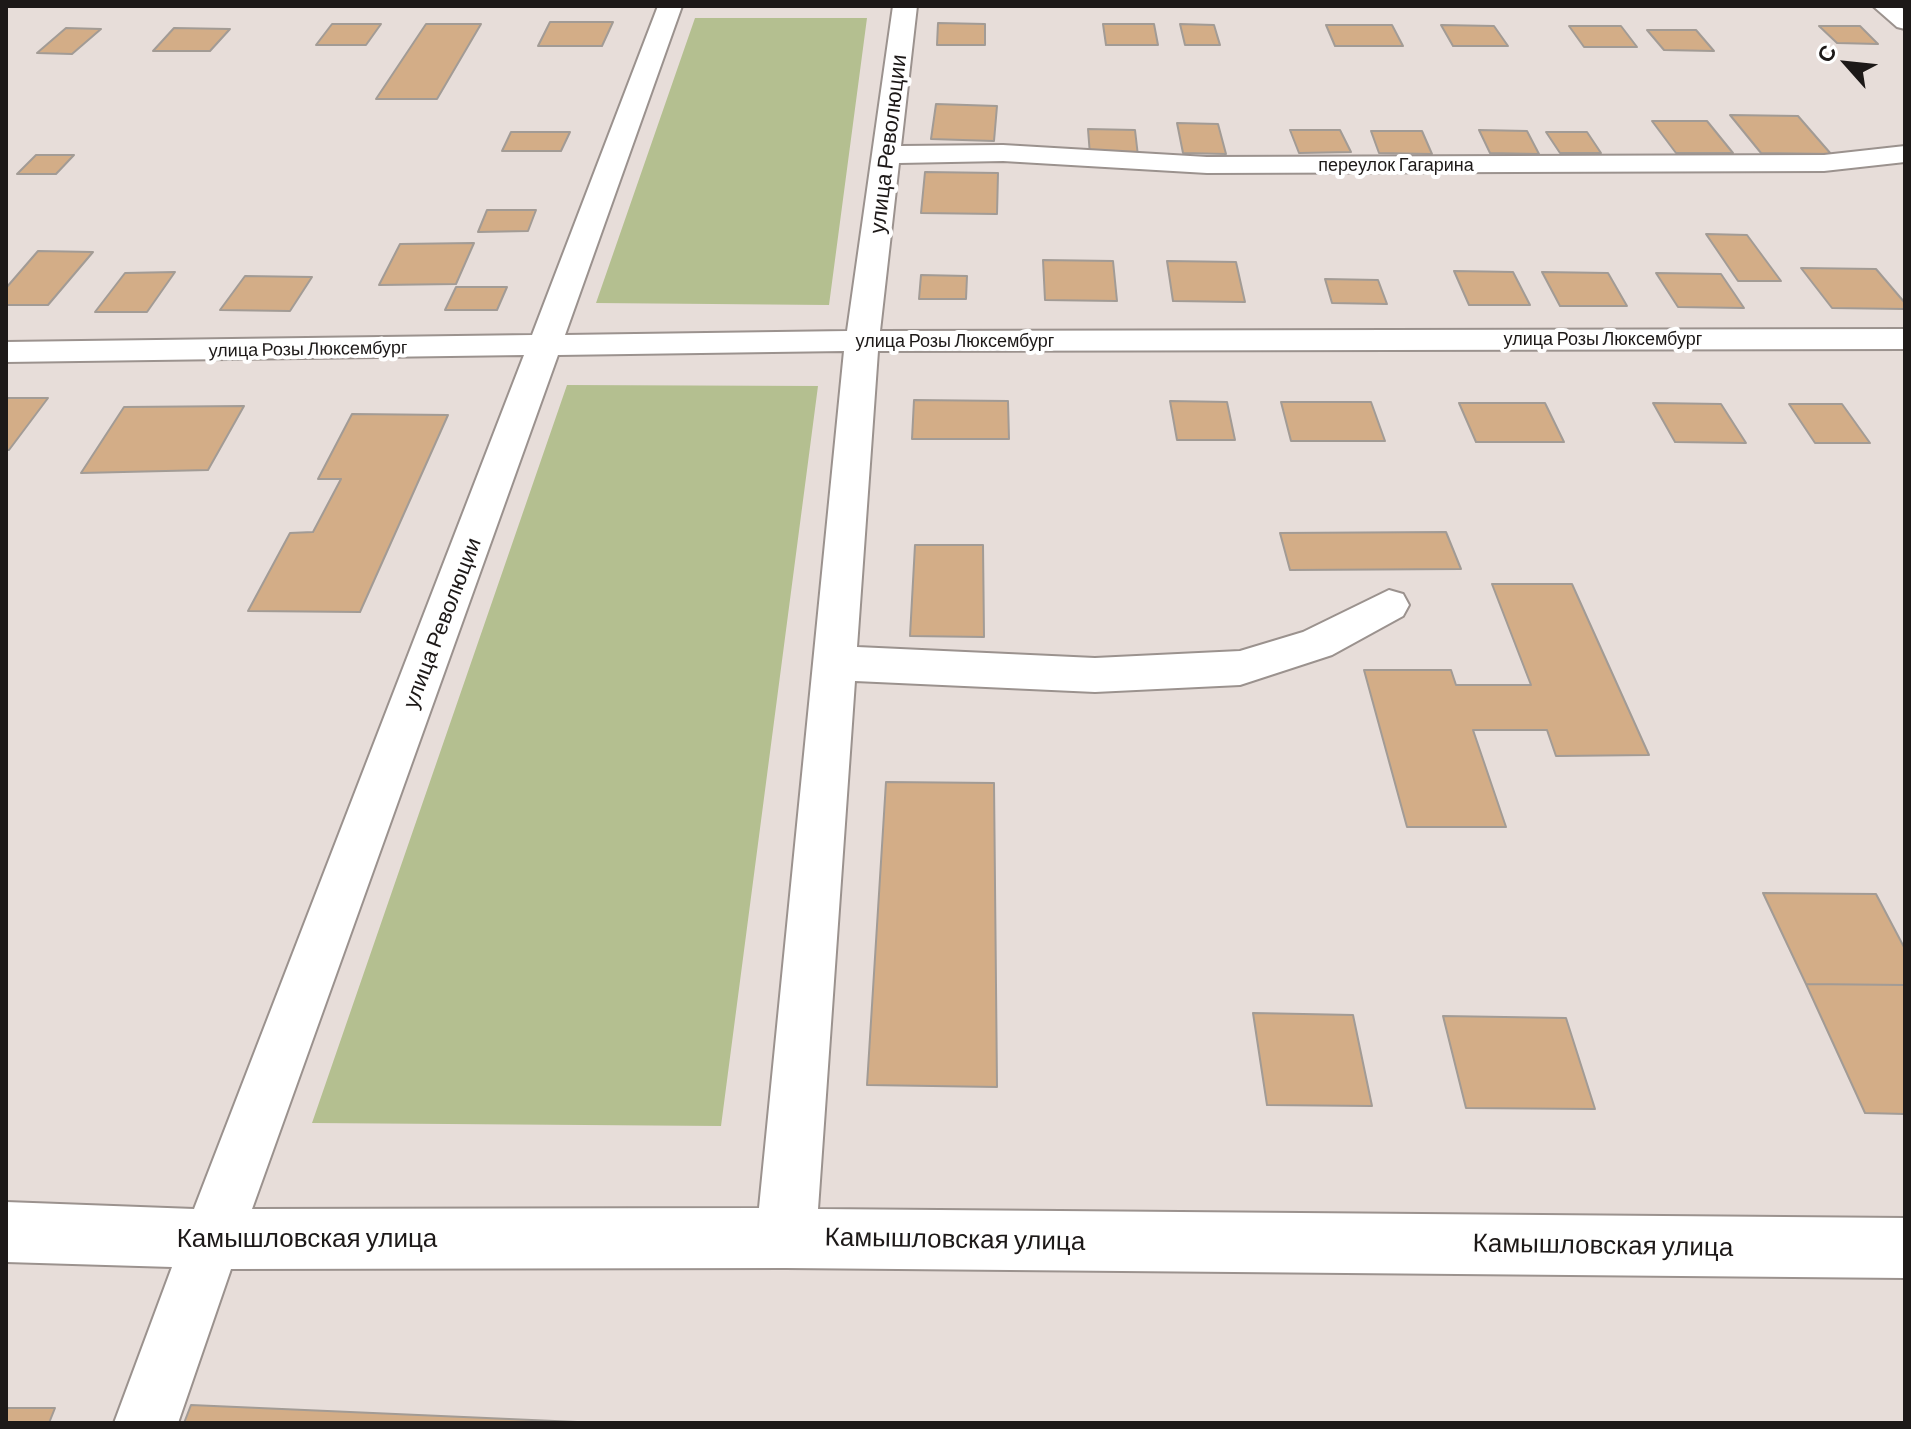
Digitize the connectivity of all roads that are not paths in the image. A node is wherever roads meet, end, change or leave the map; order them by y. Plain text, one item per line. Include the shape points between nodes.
1 (670, 6) edge
2 (905, 6) edge
3 (1885, 6) edge
4 (1905, 22) edge
5 (1905, 154) edge
6 (886, 155) junction
7 (1905, 339) edge
8 (862, 341) junction
9 (546, 346) junction
10 (6, 352) edge
11 (1389, 605) dead end
12 (835, 663) junction
13 (6, 1232) edge
14 (786, 1238) junction
15 (211, 1239) junction
16 (1905, 1248) edge
17 (146, 1423) edge

1 - 9 street, улица Революции
2 - 6 street, улица Революции
3 - 4 street
5 - 6 street, переулок Гагарина via 1824,163 1239,165 1003,153
6 - 8 street, улица Революции
7 - 8 street, улица Розы Люксембург
8 - 9 street, улица Розы Люксембург
8 - 12 street, улица Революции
9 - 10 street, улица Розы Люксембург
9 - 15 street, улица Революции
11 - 12 street via 1317,644 1240,668 1095,675
12 - 14 street, улица Революции
13 - 15 street, Камышловская улица
14 - 15 street, Камышловская улица
14 - 16 street, Камышловская улица
15 - 17 street, улица Революции

